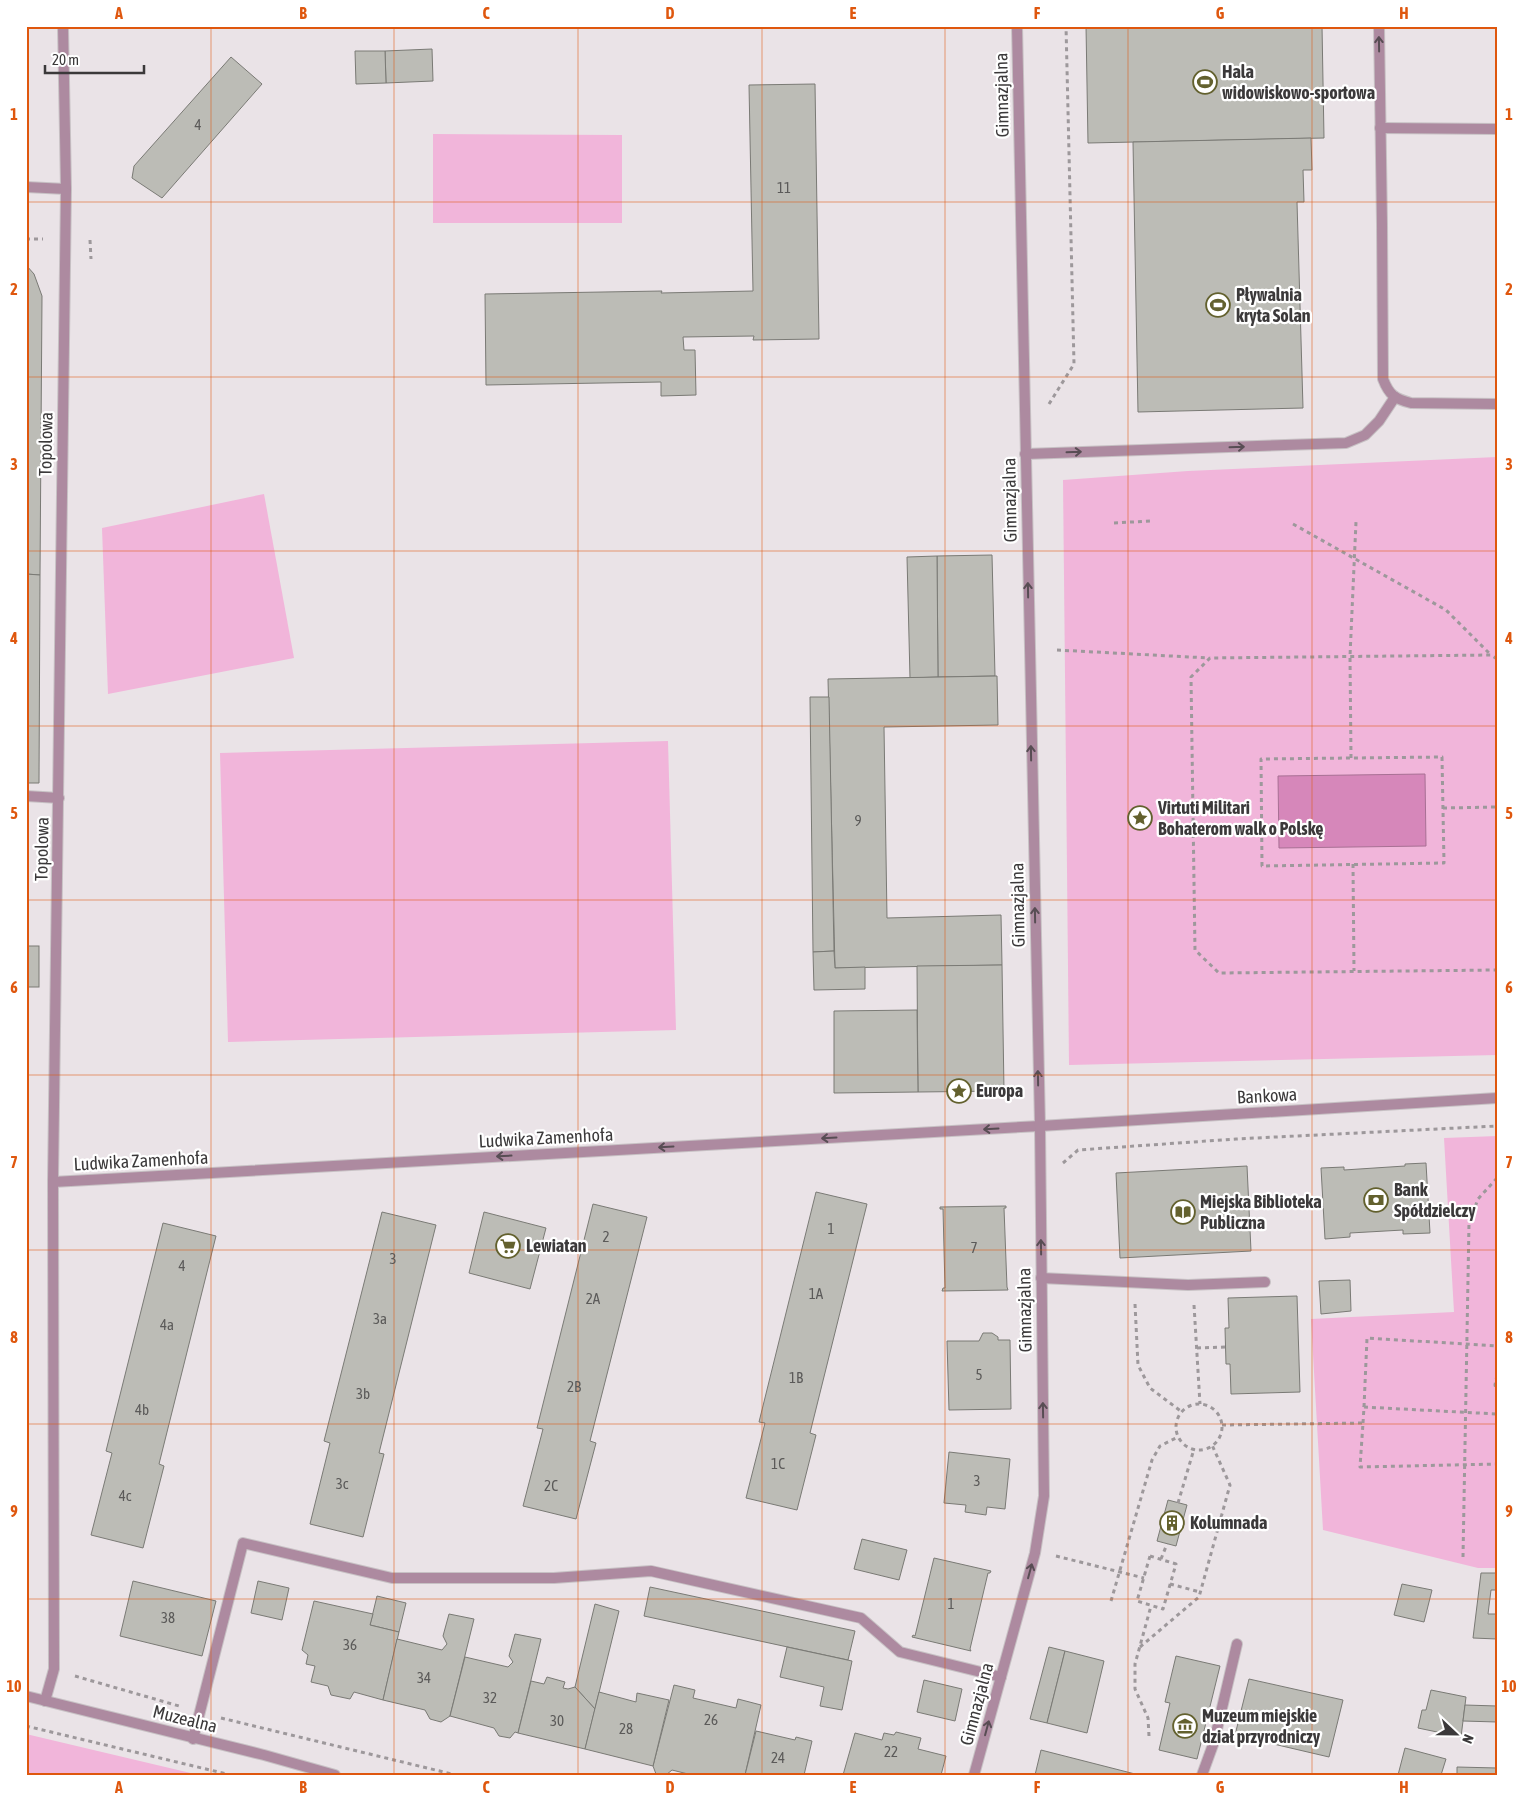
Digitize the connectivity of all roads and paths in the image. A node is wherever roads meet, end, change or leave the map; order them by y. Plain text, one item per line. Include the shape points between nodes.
1 (63, 26) edge
2 (1017, 26) edge
3 (1066, 26) edge
4 (1378, 26) edge
5 (1380, 128) junction
6 (1497, 129) edge
7 (26, 188) edge
8 (66, 189) junction
9 (1396, 397) junction
10 (1049, 404) dead end
11 (1497, 404) edge
12 (1026, 454) junction
13 (1150, 521) dead end
14 (1356, 522) dead end
15 (1114, 523) dead end
16 (1293, 524) dead end
17 (1354, 559) junction
18 (1057, 650) dead end
19 (1491, 655) junction
20 (1350, 656) junction
21 (1210, 658) junction
22 (1497, 659) edge
23 (1351, 758) junction
24 (26, 796) edge
25 (59, 798) junction
26 (1497, 807) edge
27 (1443, 808) junction
28 (1353, 864) junction
29 (1497, 970) edge
30 (1354, 972) junction
31 (1497, 1098) edge
32 (1040, 1126) junction
33 (1497, 1126) edge
34 (1062, 1172) dead end
35 (1497, 1178) edge
36 (54, 1182) junction
37 (1041, 1278) junction
38 (1133, 1281) junction
39 (1265, 1282) dead end
40 (1193, 1285) junction
41 (1466, 1344) junction
42 (1497, 1346) edge
43 (1226, 1347) dead end
44 (1197, 1348) junction
45 (1497, 1375) edge
46 (1497, 1393) edge
47 (1200, 1404) junction
48 (1364, 1407) junction
49 (1182, 1412) junction
50 (1465, 1412) junction
51 (1497, 1414) edge
52 (1363, 1422) junction
53 (1222, 1425) junction
54 (1178, 1436) junction
55 (1212, 1445) junction
56 (1194, 1449) junction
57 (1464, 1464) junction
58 (1497, 1464) edge
59 (1178, 1503) dead end
60 (1166, 1544) dead end
61 (1053, 1555) dead end
62 (1463, 1558) dead end
63 (1161, 1560) junction
64 (1120, 1571) junction
65 (1144, 1578) junction
66 (1170, 1584) junction
67 (1200, 1592) junction
68 (1111, 1601) dead end
69 (1151, 1606) junction
70 (1237, 1644) dead end
71 (1140, 1647) junction
72 (54, 1670) junction
73 (1001, 1677) junction
74 (26, 1696) edge
75 (45, 1701) junction
76 (200, 1712) junction
77 (26, 1726) edge
78 (1149, 1736) dead end
79 (193, 1738) junction
80 (231, 1775) edge
81 (335, 1775) edge
82 (456, 1775) edge
83 (974, 1775) edge
84 (1202, 1775) edge

1 - 8 street, Topolowa
2 - 12 street, Gimnazjalna
3 - 10 path via 1074,364
5 -> 4 street
5 - 6 street
5 - 9 street via 1383,379 1387,391
7 - 8 street
8 - 25 street, Topolowa
9 - 11 street via 1411,403
12 -> 9 street via 1346,443 1365,435
32 -> 12 street, Gimnazjalna
13 - 15 path
14 - 17 path
16 - 17 path
17 - 19 path via 1446,610
17 - 20 path
18 - 21 path
19 - 20 path
19 - 22 path
20 - 21 path
20 - 23 path
21 - 30 path via 1191,677 1195,950 1218,973
23 - 27 path via 1442,757
23 - 28 path via 1261,759 1262,866
24 - 25 street
25 - 36 street, Topolowa
26 - 27 path
27 - 28 path via 1444,863
28 - 30 path
29 - 30 path
31 - 32 street, Bankowa
32 -> 36 street, Ludwika Zamenhofa
37 -> 32 street, Gimnazjalna
33 - 34 path via 1078,1150 1063,1162
35 - 41 path via 1478,1199 1469,1223
36 - 72 street, Topolowa
37 - 38 street
73 -> 37 street, Gimnazjalna via 1035,1552 1044,1496
38 - 40 street
38 - 49 path via 1138,1365 1150,1388
39 - 40 street
40 - 44 path
41 - 42 path
41 - 48 path via 1367,1338
41 - 50 path
43 - 44 path
44 - 47 path
45 - 46 path
47 - 49 path via 1190,1405
47 - 53 path via 1211,1407
48 - 50 path
48 - 52 path
49 - 54 path via 1176,1421
50 - 51 path
50 - 57 path
52 - 53 path
52 - 57 path via 1360,1467
53 - 55 path
54 - 56 path via 1182,1443
54 - 64 path via 1160,1446 1152,1460
55 - 56 path
55 - 67 path via 1230,1485
56 - 59 path
57 - 58 path
57 - 62 path
60 - 63 path
61 - 64 path
63 - 65 path via 1150,1556
63 - 66 path via 1176,1564
64 - 65 path
64 - 68 path
65 - 69 path via 1137,1601
66 - 67 path
66 - 69 path via 1163,1609
67 - 71 path via 1199,1597
69 - 71 path
70 - 84 street via 1214,1742
71 - 78 path via 1135,1664 1135,1689 1148,1718
72 - 75 street, Topolowa
72 - 76 path
73 - 76 street via 900,1652 861,1618 651,1571 554,1578 392,1578 243,1543
83 -> 73 street, Gimnazjalna
74 - 75 street, Muzealna
75 - 79 street, Muzealna
76 - 79 street
76 - 82 path
77 - 80 path
79 - 81 street, Muzealna

